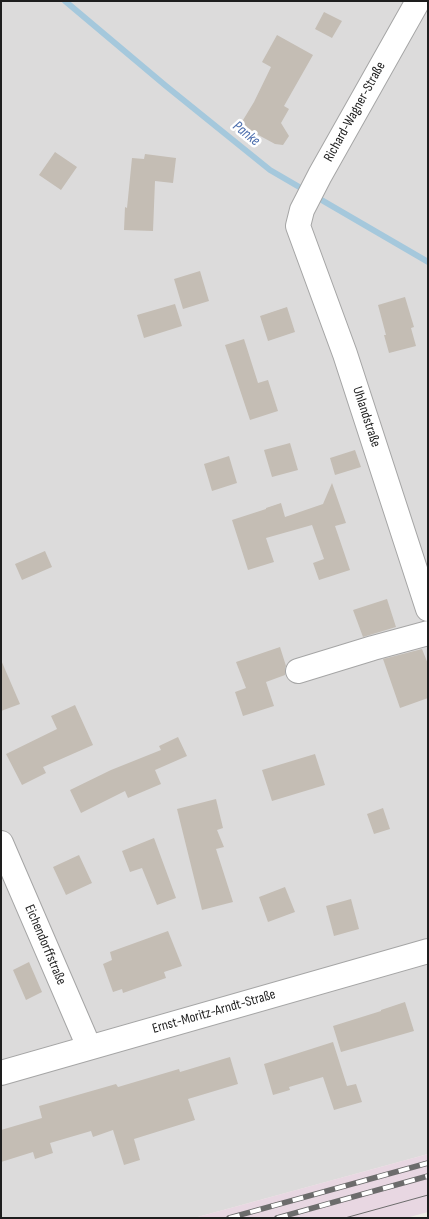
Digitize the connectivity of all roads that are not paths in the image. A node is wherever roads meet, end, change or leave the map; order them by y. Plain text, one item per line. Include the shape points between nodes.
1 (418, 1) edge
2 (300, 218) joint
3 (428, 609) edge
4 (428, 633) edge
5 (298, 671) dead end
6 (1, 843) edge
7 (428, 951) edge
8 (89, 1047) junction
9 (1, 1073) edge

1 - 2 street, Richard-Wagner-Straße via 320,175
2 - 3 street, Uhlandstraße
4 - 5 street
6 - 8 street, Eichendorffstraße
7 - 8 street, Ernst-Moritz-Arndt-Straße
8 - 9 street, Ernst-Moritz-Arndt-Straße

